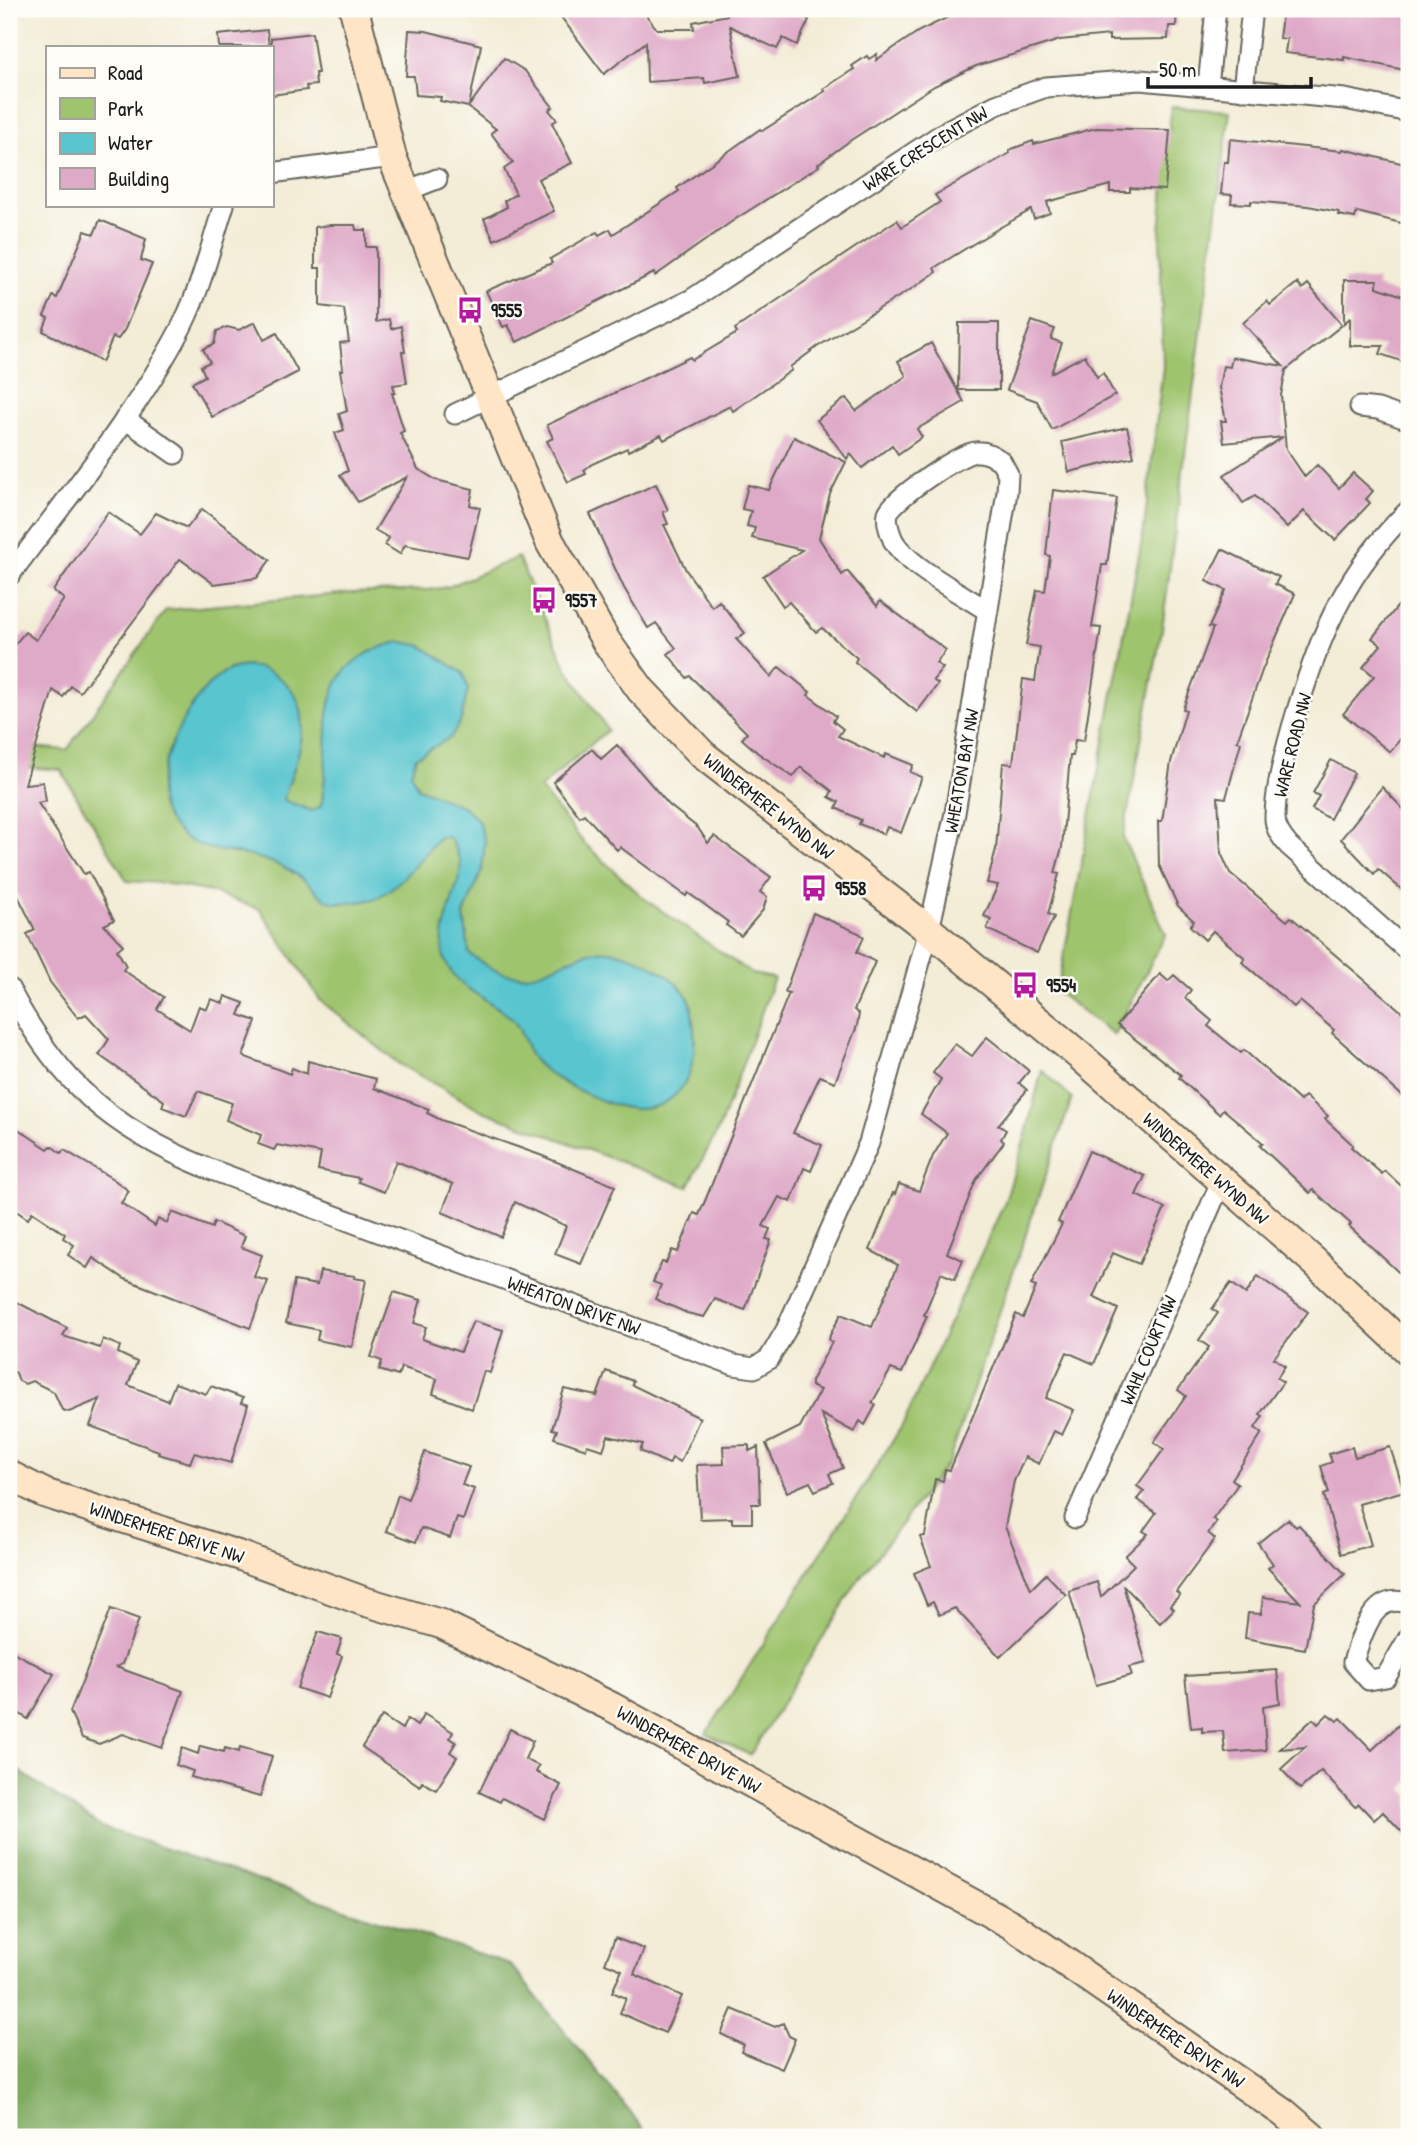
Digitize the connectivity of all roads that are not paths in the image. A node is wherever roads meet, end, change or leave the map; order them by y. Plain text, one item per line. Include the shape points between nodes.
1 (354, 9) edge
2 (1216, 9) edge
3 (1252, 9) edge
4 (1208, 86) junction
5 (1243, 90) junction
6 (1409, 112) edge
7 (392, 157) junction
8 (273, 173) edge
9 (437, 179) dead end
10 (406, 191) junction
11 (224, 206) edge
12 (489, 397) junction
13 (1360, 407) dead end
14 (455, 414) dead end
15 (125, 419) junction
16 (1409, 420) edge
17 (175, 454) dead end
18 (1409, 510) edge
19 (9, 576) edge
20 (988, 611) junction
21 (929, 930) junction
22 (1409, 953) edge
23 (9, 988) edge
24 (1221, 1182) junction
25 (1409, 1351) edge
26 (9, 1475) edge
27 (1075, 1518) dead end
28 (1409, 1604) edge
29 (1407, 1649) edge
30 (1312, 2137) edge

1 - 7 street, WINDERMERE WYND NW
2 - 4 street
3 - 5 street
4 - 5 street, WARE CRESCENT NW
4 - 12 street, WARE CRESCENT NW via 1106,81 1046,87 996,105 948,130 692,299
5 - 6 street, WARE CRESCENT NW via 1345,99
7 - 8 street
7 - 10 street, WINDERMERE WYND NW
9 - 10 street
10 - 12 street, WINDERMERE WYND NW
11 - 15 street via 199,286 181,326
12 - 14 street
12 - 21 street, WINDERMERE WYND NW via 550,542 606,641 641,690 703,755
13 - 16 street
15 - 17 street
15 - 19 street
18 - 22 street, WARE ROAD NW via 1377,546 1336,609 1301,701 1275,821 1289,846
20 - 20 street, WHEATON BAY NW via 1007,474 1001,461 978,452 962,456 900,499 888,513 888,526 893,540 912,560
20 - 21 street, WHEATON BAY NW via 955,813
21 - 23 street, WHEATON DRIVE NW via 869,1143 786,1330 769,1359 754,1368 734,1365 151,1144 102,1110 59,1068
21 - 24 street, WINDERMERE WYND NW
24 - 25 street, WINDERMERE WYND NW
24 - 27 street, WAHL COURT NW
26 - 30 street, WINDERMERE DRIVE NW via 44,1493 441,1624 612,1707 1012,1925
28 - 29 street via 1388,1601 1377,1608 1353,1662 1369,1680 1386,1677

